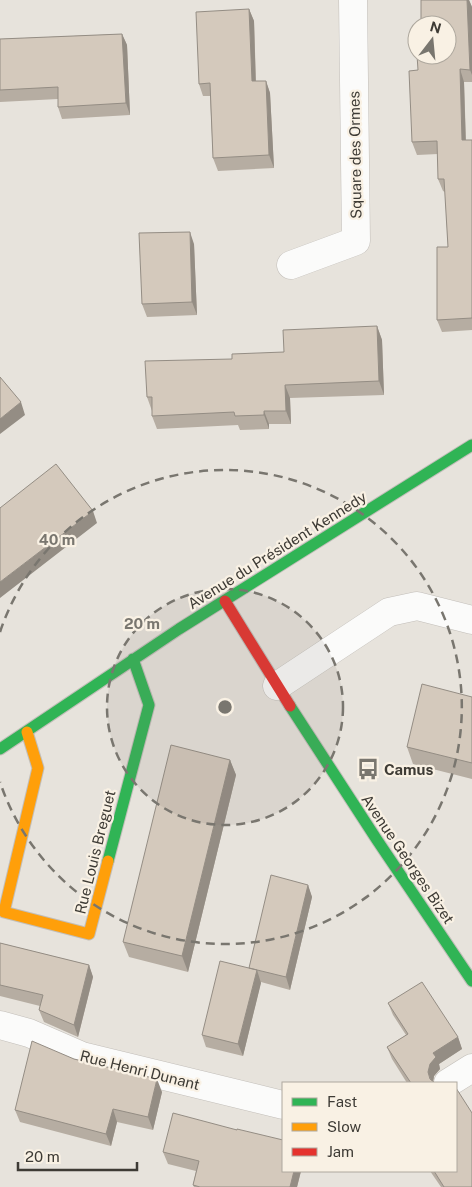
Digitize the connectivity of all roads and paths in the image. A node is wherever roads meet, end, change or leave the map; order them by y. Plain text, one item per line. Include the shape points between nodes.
1 (352, 0) edge
2 (291, 265) dead end
3 (472, 445) edge
4 (225, 601) junction
5 (472, 620) edge
6 (134, 659) junction
7 (277, 686) junction
8 (27, 732) junction
9 (0, 749) edge
10 (472, 981) edge
11 (0, 1026) edge
12 (472, 1068) edge
13 (450, 1082) edge
14 (282, 1105) edge

1 - 2 street, Square des Ormes via 356,241
3 - 4 street, Avenue du Président Kennedy
4 - 6 street, Avenue du Président Kennedy
4 - 7 street, Avenue Georges Bizet
5 - 7 street via 417,606 389,612
6 - 8 street, Avenue du Président Kennedy
6 - 8 street, Rue Louis Breguet via 148,705 90,934 4,912 38,768
7 - 10 street, Avenue Georges Bizet
8 - 9 street, Avenue du Président Kennedy
11 - 14 street, Rue Henri Dunant via 29,1033 82,1056
12 - 13 street

